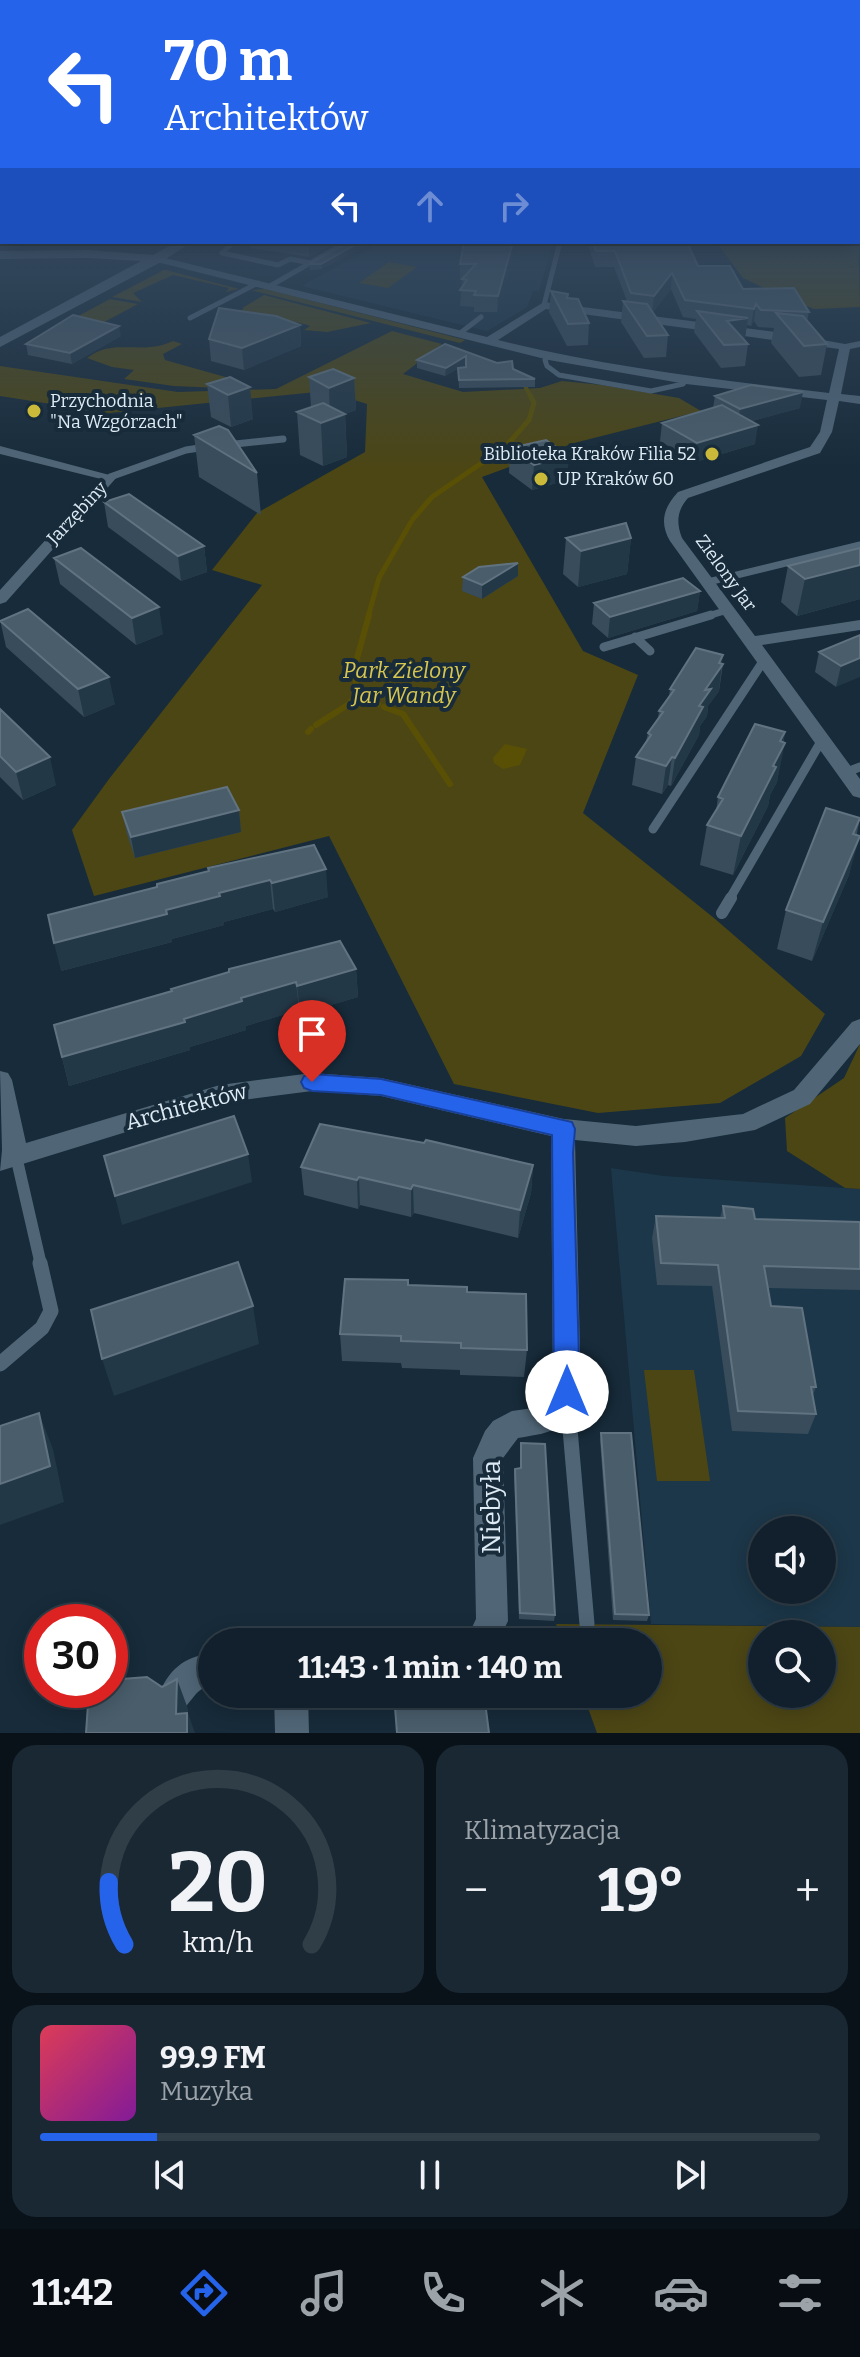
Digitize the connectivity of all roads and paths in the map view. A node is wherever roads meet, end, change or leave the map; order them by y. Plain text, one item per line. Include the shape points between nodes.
1 (44, 306) edge
2 (69, 306) edge
3 (216, 306) edge
4 (349, 306) edge
5 (543, 306) edge
6 (550, 306) edge
7 (481, 317) dead end
8 (190, 318) dead end
9 (0, 329) edge
10 (459, 334) junction
11 (489, 341) junction
12 (0, 343) edge
13 (860, 344) edge
14 (845, 347) junction
15 (834, 398) junction
16 (860, 400) edge
17 (283, 439) dead end
18 (0, 450) edge
19 (110, 477) junction
20 (860, 545) edge
21 (708, 582) junction
22 (0, 599) edge
23 (728, 610) junction
24 (860, 625) edge
25 (635, 637) junction
26 (751, 642) junction
27 (604, 647) dead end
28 (650, 651) dead end
29 (764, 660) junction
30 (823, 738) junction
31 (854, 769) edge
32 (860, 792) edge
33 (653, 829) dead end
34 (722, 913) dead end
35 (860, 1028) edge
36 (0, 1080) edge
37 (564, 1129) junction
38 (8, 1158) edge
39 (0, 1364) edge
40 (567, 1392) junction
41 (587, 1624) dead end
42 (488, 1628) edge
43 (198, 1673) edge
44 (175, 1697) edge
45 (291, 1708) edge
46 (292, 1733) edge

1 - 9 main road
2 - 12 main road
3 - 8 lane
4 - 10 street
5 - 11 street
6 - 14 street
7 - 10 lane
10 - 11 street
11 - 15 street via 686,380
13 - 14 street
14 - 15 street
15 - 16 street
15 - 21 street, Zielony Jar via 826,432 815,450 697,490 675,503 671,530
17 - 19 lane via 191,449
18 - 19 street, Jarzębiny
19 - 22 street, Jarzębiny
20 - 21 lane
21 - 23 street, Zielony Jar
23 - 25 lane
23 - 26 street, Zielony Jar
24 - 26 street
25 - 27 lane
25 - 28 lane
26 - 29 street, Zielony Jar
29 - 30 street, Zielony Jar
29 - 33 lane
30 - 31 street, Zielony Jar
30 - 34 lane
31 - 32 street, Zielony Jar
35 - 37 street, Architektów via 802,1097 746,1123 636,1136
36 - 38 street
37 - 38 street, Architektów via 381,1087 293,1083 220,1094
37 - 40 street
38 - 39 lane via 51,1311 42,1328
40 - 41 lane
40 - 42 street, Niebyła via 559,1410 543,1419 511,1424 495,1437 488,1458
43 - 44 street via 178,1685
45 - 46 street

